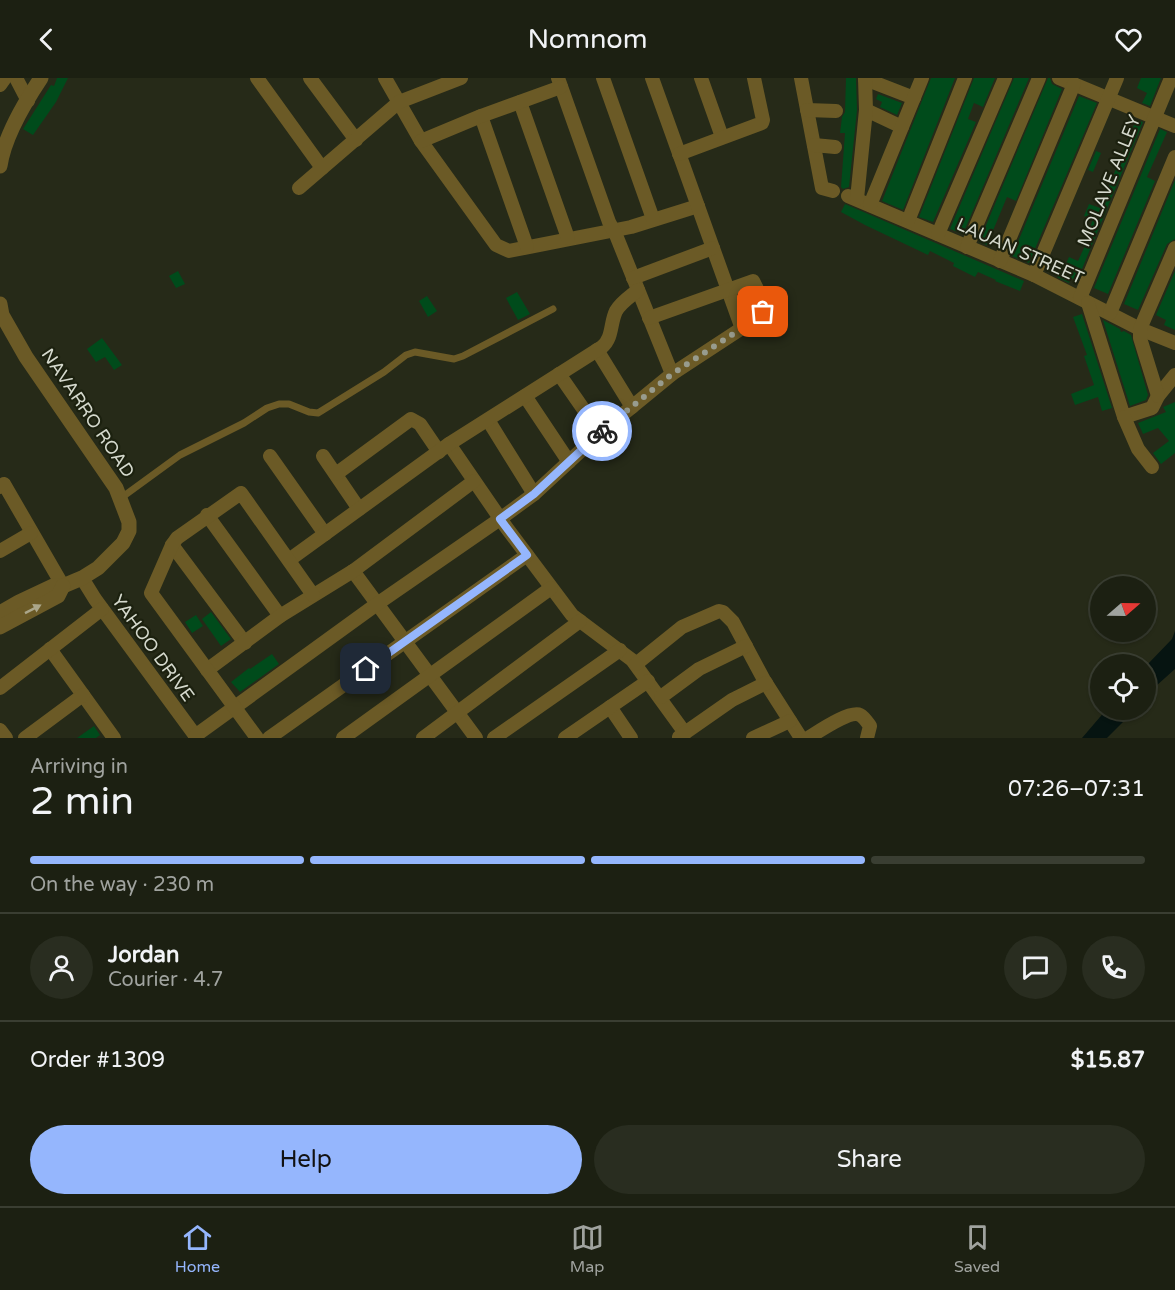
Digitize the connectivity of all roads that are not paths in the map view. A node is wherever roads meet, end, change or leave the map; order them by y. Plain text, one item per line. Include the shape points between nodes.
1 (5, 78) edge
2 (16, 78) edge
3 (41, 78) edge
4 (257, 78) edge
5 (310, 78) edge
6 (385, 78) edge
7 (461, 78) edge
8 (603, 78) edge
9 (652, 78) edge
10 (701, 78) edge
11 (754, 78) edge
12 (801, 78) edge
13 (865, 78) edge
14 (922, 78) edge
15 (965, 78) edge
16 (1005, 78) edge
17 (1039, 78) edge
18 (1059, 78) edge
19 (1117, 78) edge
20 (1171, 78) edge
21 (560, 83) edge
22 (1074, 84) junction
23 (0, 85) edge
24 (914, 98) junction
25 (1108, 98) junction
26 (28, 101) junction
27 (399, 102) junction
28 (520, 102) junction
29 (807, 110) junction
30 (866, 110) junction
31 (836, 111) dead end
32 (481, 116) junction
33 (1154, 117) junction
34 (1175, 126) edge
35 (902, 127) junction
36 (722, 137) junction
37 (356, 140) junction
38 (421, 141) junction
39 (814, 145) junction
40 (835, 147) dead end
41 (679, 154) junction
42 (1175, 156) edge
43 (0, 166) edge
44 (322, 168) junction
45 (299, 188) dead end
46 (833, 192) dead end
47 (859, 200) junction
48 (698, 206) junction
49 (653, 219) junction
50 (908, 221) junction
51 (612, 230) junction
52 (938, 234) junction
53 (568, 238) junction
54 (527, 247) junction
55 (967, 247) junction
56 (713, 248) junction
57 (1175, 248) edge
58 (1000, 261) junction
59 (1034, 275) junction
60 (636, 284) junction
61 (728, 289) junction
62 (1084, 300) junction
63 (0, 304) edge
64 (553, 309) dead end
65 (1110, 313) junction
66 (649, 318) junction
67 (742, 329) junction
68 (1140, 329) junction
69 (1173, 338) edge
70 (597, 350) junction
71 (560, 374) junction
72 (672, 374) junction
73 (1175, 375) edge
74 (525, 396) junction
75 (1158, 396) junction
76 (632, 407) junction
77 (1124, 417) junction
78 (488, 420) junction
79 (600, 433) junction
80 (444, 448) junction
81 (270, 456) dead end
82 (322, 456) dead end
83 (569, 462) junction
84 (1152, 467) dead end
85 (336, 474) junction
86 (474, 482) junction
87 (0, 487) edge
88 (534, 494) junction
89 (121, 498) junction
90 (359, 509) junction
91 (207, 515) junction
92 (500, 519) junction
93 (31, 533) junction
94 (325, 534) junction
95 (172, 544) junction
96 (0, 550) edge
97 (527, 555) junction
98 (289, 560) junction
99 (353, 571) junction
100 (82, 578) junction
101 (63, 586) junction
102 (552, 588) junction
103 (313, 595) junction
104 (377, 604) junction
105 (102, 609) junction
106 (0, 613) edge
107 (280, 616) junction
108 (580, 621) junction
109 (0, 627) edge
110 (245, 642) junction
111 (404, 642) junction
112 (746, 646) junction
113 (50, 650) junction
114 (620, 650) junction
115 (636, 664) junction
116 (207, 670) junction
117 (430, 676) junction
118 (648, 681) junction
119 (766, 683) junction
120 (0, 688) edge
121 (83, 695) junction
122 (661, 697) junction
123 (234, 707) junction
124 (610, 707) junction
125 (458, 714) junction
126 (790, 721) junction
127 (0, 730) edge
128 (681, 735) edge
129 (574, 736) edge
130 (196, 737) edge
131 (6, 738) edge
132 (25, 738) edge
133 (114, 738) edge
134 (257, 738) edge
135 (269, 738) edge
136 (343, 738) edge
137 (423, 738) edge
138 (476, 738) edge
139 (494, 738) edge
140 (631, 738) edge
141 (753, 738) edge
142 (801, 738) edge
143 (808, 738) edge
144 (867, 738) edge

1 - 23 street
2 - 26 street
3 - 26 street
4 - 44 street
5 - 37 street
6 - 27 street
7 - 27 street
8 - 49 street
9 - 41 street
10 - 36 street
11 - 36 street via 762,123
12 - 29 street
13 - 24 street
13 - 30 street
14 - 24 street
15 - 50 street
16 - 52 street
17 - 55 street
18 - 22 street
19 - 25 street
20 - 33 street, MOLAVE ALLEY
21 - 28 street
21 - 51 street
22 - 25 street
22 - 58 street
24 - 35 street
25 - 33 street
25 - 59 street
26 - 43 street via 12,130
27 - 37 street
27 - 38 street
28 - 32 street
28 - 53 street
29 - 31 street
29 - 39 street
30 - 35 street
30 - 47 street
32 - 38 street
32 - 54 street
33 - 34 street
33 - 62 street, MOLAVE ALLEY
35 - 47 street
36 - 41 street
37 - 44 street
38 - 54 street via 496,245 509,251
39 - 40 street
39 - 46 street via 822,188
41 - 48 street
42 - 65 street
44 - 45 street
47 - 50 street, LAUAN STREET
48 - 49 street
48 - 56 street
49 - 51 street
50 - 52 street, LAUAN STREET
51 - 53 street
51 - 60 street
52 - 55 street, LAUAN STREET
53 - 54 street
55 - 58 street, LAUAN STREET
56 - 60 street
56 - 61 street
57 - 68 street
58 - 59 street, LAUAN STREET
59 - 62 street, LAUAN STREET
60 - 66 street
60 - 70 street via 616,311 609,339
61 - 66 street
61 - 67 street
61 - 67 street via 753,281 763,304 759,317
62 - 65 street, LAUAN STREET
62 - 77 street
63 - 89 street, NAVARRO ROAD via 2,315 26,357
64 - 89 lane via 463,357 454,359 415,351 318,412 290,404 267,408 180,455
65 - 68 street, LAUAN STREET
66 - 72 street
67 - 72 street
68 - 69 street, LAUAN STREET
68 - 75 street
70 - 71 street
70 - 76 street
71 - 74 street
71 - 79 street
72 - 76 street
73 - 75 street
74 - 78 street
74 - 83 street
75 - 77 street via 1152,408
76 - 79 street
77 - 84 street via 1138,449
78 - 80 street
78 - 88 street
79 - 83 street
80 - 85 street via 411,419
80 - 86 street
80 - 90 street
81 - 94 street
82 - 85 street
83 - 88 street
85 - 90 street
86 - 92 street
86 - 99 street
87 - 93 street via 4,484
88 - 92 street
89 - 100 street, NAVARRO ROAD via 129,531 123,543
90 - 94 street
91 - 95 street
91 - 98 street via 241,493
91 - 107 street
92 - 97 street
92 - 104 street
93 - 96 street
93 - 101 street
94 - 98 street
95 - 110 street
95 - 116 street via 151,593
97 - 102 street
97 - 111 street
98 - 103 street
99 - 103 street
99 - 104 street
100 - 101 street, NAVARRO ROAD
100 - 105 street, YAHOO DRIVE
101 - 106 street via 53,586
109 -> 101 street via 58,596
102 - 108 street
102 - 117 street
103 - 107 street
104 - 111 street
104 - 123 street
105 - 113 street
105 - 130 street, YAHOO DRIVE
107 - 110 street
108 - 114 street
108 - 125 street
110 - 116 street
111 - 117 street
111 - 135 street
112 - 115 street via 733,622 719,610 682,627
112 - 119 street
112 - 122 street via 699,669
113 - 120 street
113 - 121 street
114 - 115 street
114 - 139 street
115 - 118 street
116 - 123 street
117 - 125 street
117 - 136 street
118 - 122 street
118 - 124 street
119 - 126 street
119 - 128 street via 732,699
121 - 132 street
121 - 133 street
122 - 128 street
123 - 130 street
123 - 134 street
124 - 129 street
124 - 140 street
125 - 137 street
125 - 138 street
126 - 141 street
126 - 142 street
127 - 131 street
143 - 144 street via 857,714 870,726

